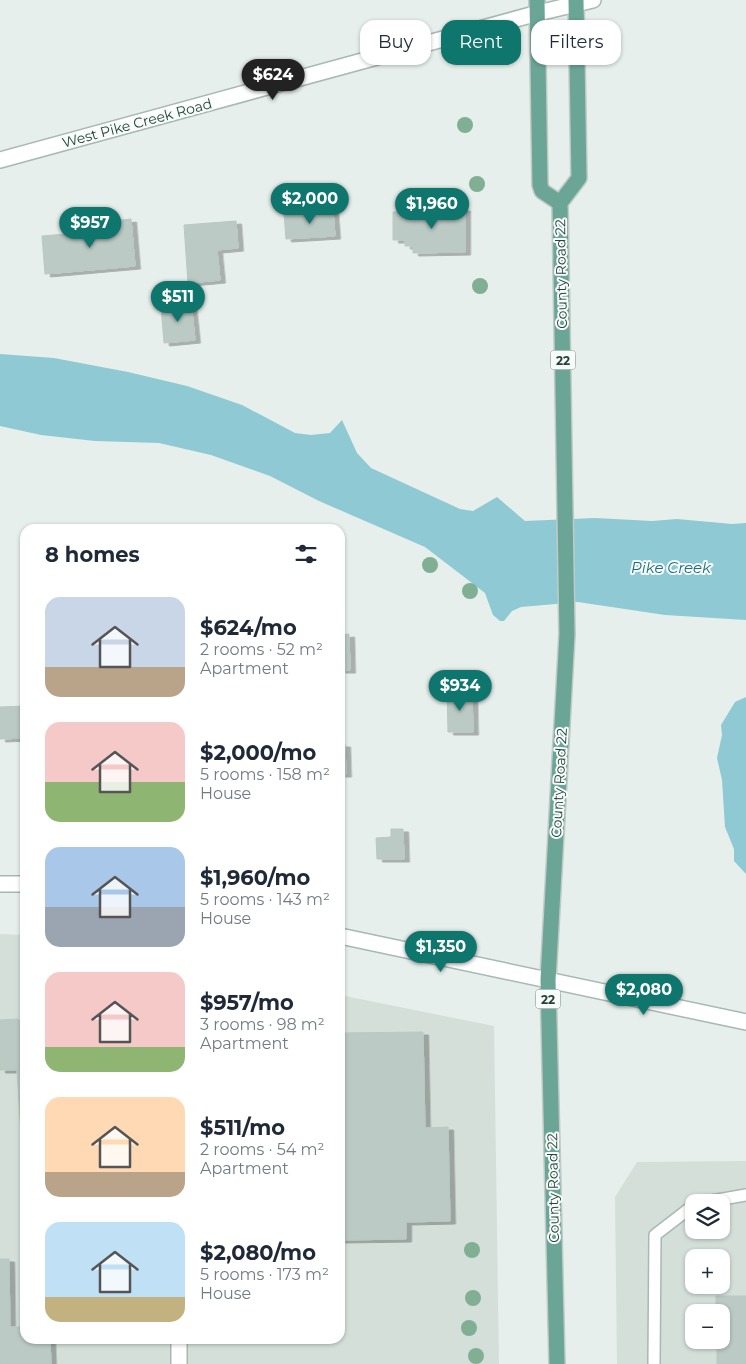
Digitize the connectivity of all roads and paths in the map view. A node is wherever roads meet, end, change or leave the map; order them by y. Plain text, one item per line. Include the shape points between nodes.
1 (593, 0) edge
2 (576, 2) edge
3 (537, 7) edge
4 (0, 160) edge
5 (560, 203) junction
6 (0, 884) edge
7 (20, 884) edge
8 (345, 937) edge
9 (548, 980) junction
10 (746, 1022) edge
11 (746, 1195) edge
12 (730, 1198) edge
13 (685, 1212) edge
14 (179, 1344) edge
15 (178, 1364) edge
16 (557, 1364) edge
17 (654, 1364) edge

1 - 2 street, West Pike Creek Road
2 - 3 street, West Pike Creek Road
2 - 5 main road, County Road 22 via 579,178
3 - 4 street, West Pike Creek Road
3 - 5 main road, County Road 22 via 540,185 542,191
5 - 9 main road, County Road 22 / 22 via 567,634
6 - 7 street
8 - 9 street
9 - 10 street
9 - 16 main road, County Road 22 / 22
11 - 12 lane
13 - 17 lane via 655,1235
14 - 15 street

